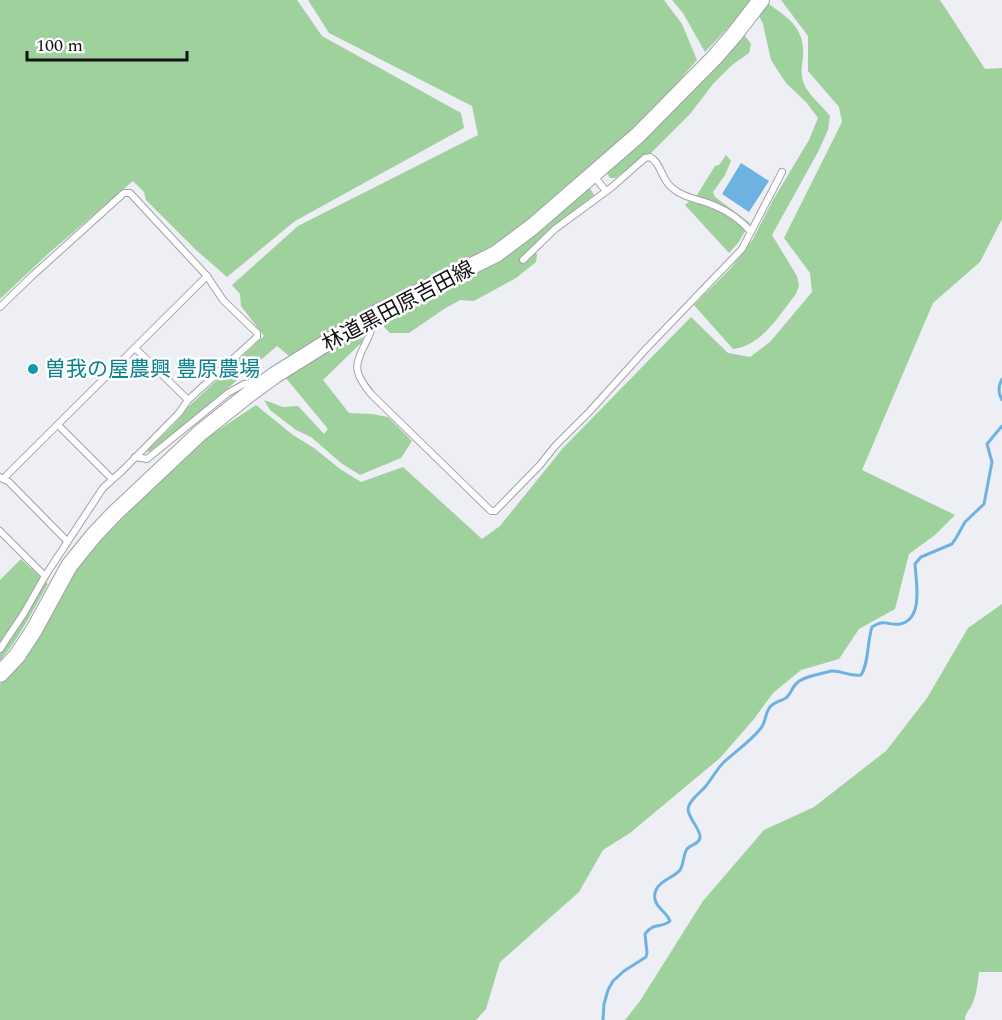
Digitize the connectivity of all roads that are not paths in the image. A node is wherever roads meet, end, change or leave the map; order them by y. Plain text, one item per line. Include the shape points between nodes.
1 (761, 0) edge
2 (782, 172) dead end
3 (592, 175) junction
4 (606, 191) junction
5 (752, 232) junction
6 (523, 260) dead end
7 (207, 276) junction
8 (0, 307) edge
9 (370, 317) junction
10 (135, 348) junction
11 (267, 381) junction
12 (188, 400) junction
13 (58, 425) junction
14 (135, 457) junction
15 (0, 469) edge
16 (3, 477) edge
17 (112, 479) junction
18 (0, 531) edge
19 (67, 541) junction
20 (45, 576) junction
21 (0, 649) edge
22 (0, 674) edge

1 - 3 street, 林道黒田原吉田線 via 714,58
2 - 5 lane
3 - 4 lane
3 - 9 street, 林道黒田原吉田線 via 495,254
4 - 5 lane via 650,157 673,189 726,211
4 - 6 lane via 555,229
5 - 9 lane via 742,249 495,511 363,384 358,358 371,332
7 - 8 lane via 129,193 124,193
7 - 10 lane
7 - 12 lane via 257,338
9 - 11 street, 林道黒田原吉田線
10 - 12 lane
10 - 13 lane
11 - 14 lane via 244,384 228,393 147,459
11 - 22 street, 林道黒田原吉田線 via 200,433 94,535 69,566 17,656
12 - 14 lane
13 - 16 lane
13 - 17 lane
14 - 17 lane
15 - 16 lane
16 - 19 lane
17 - 19 lane
18 - 20 lane
19 - 20 lane
20 - 21 lane

